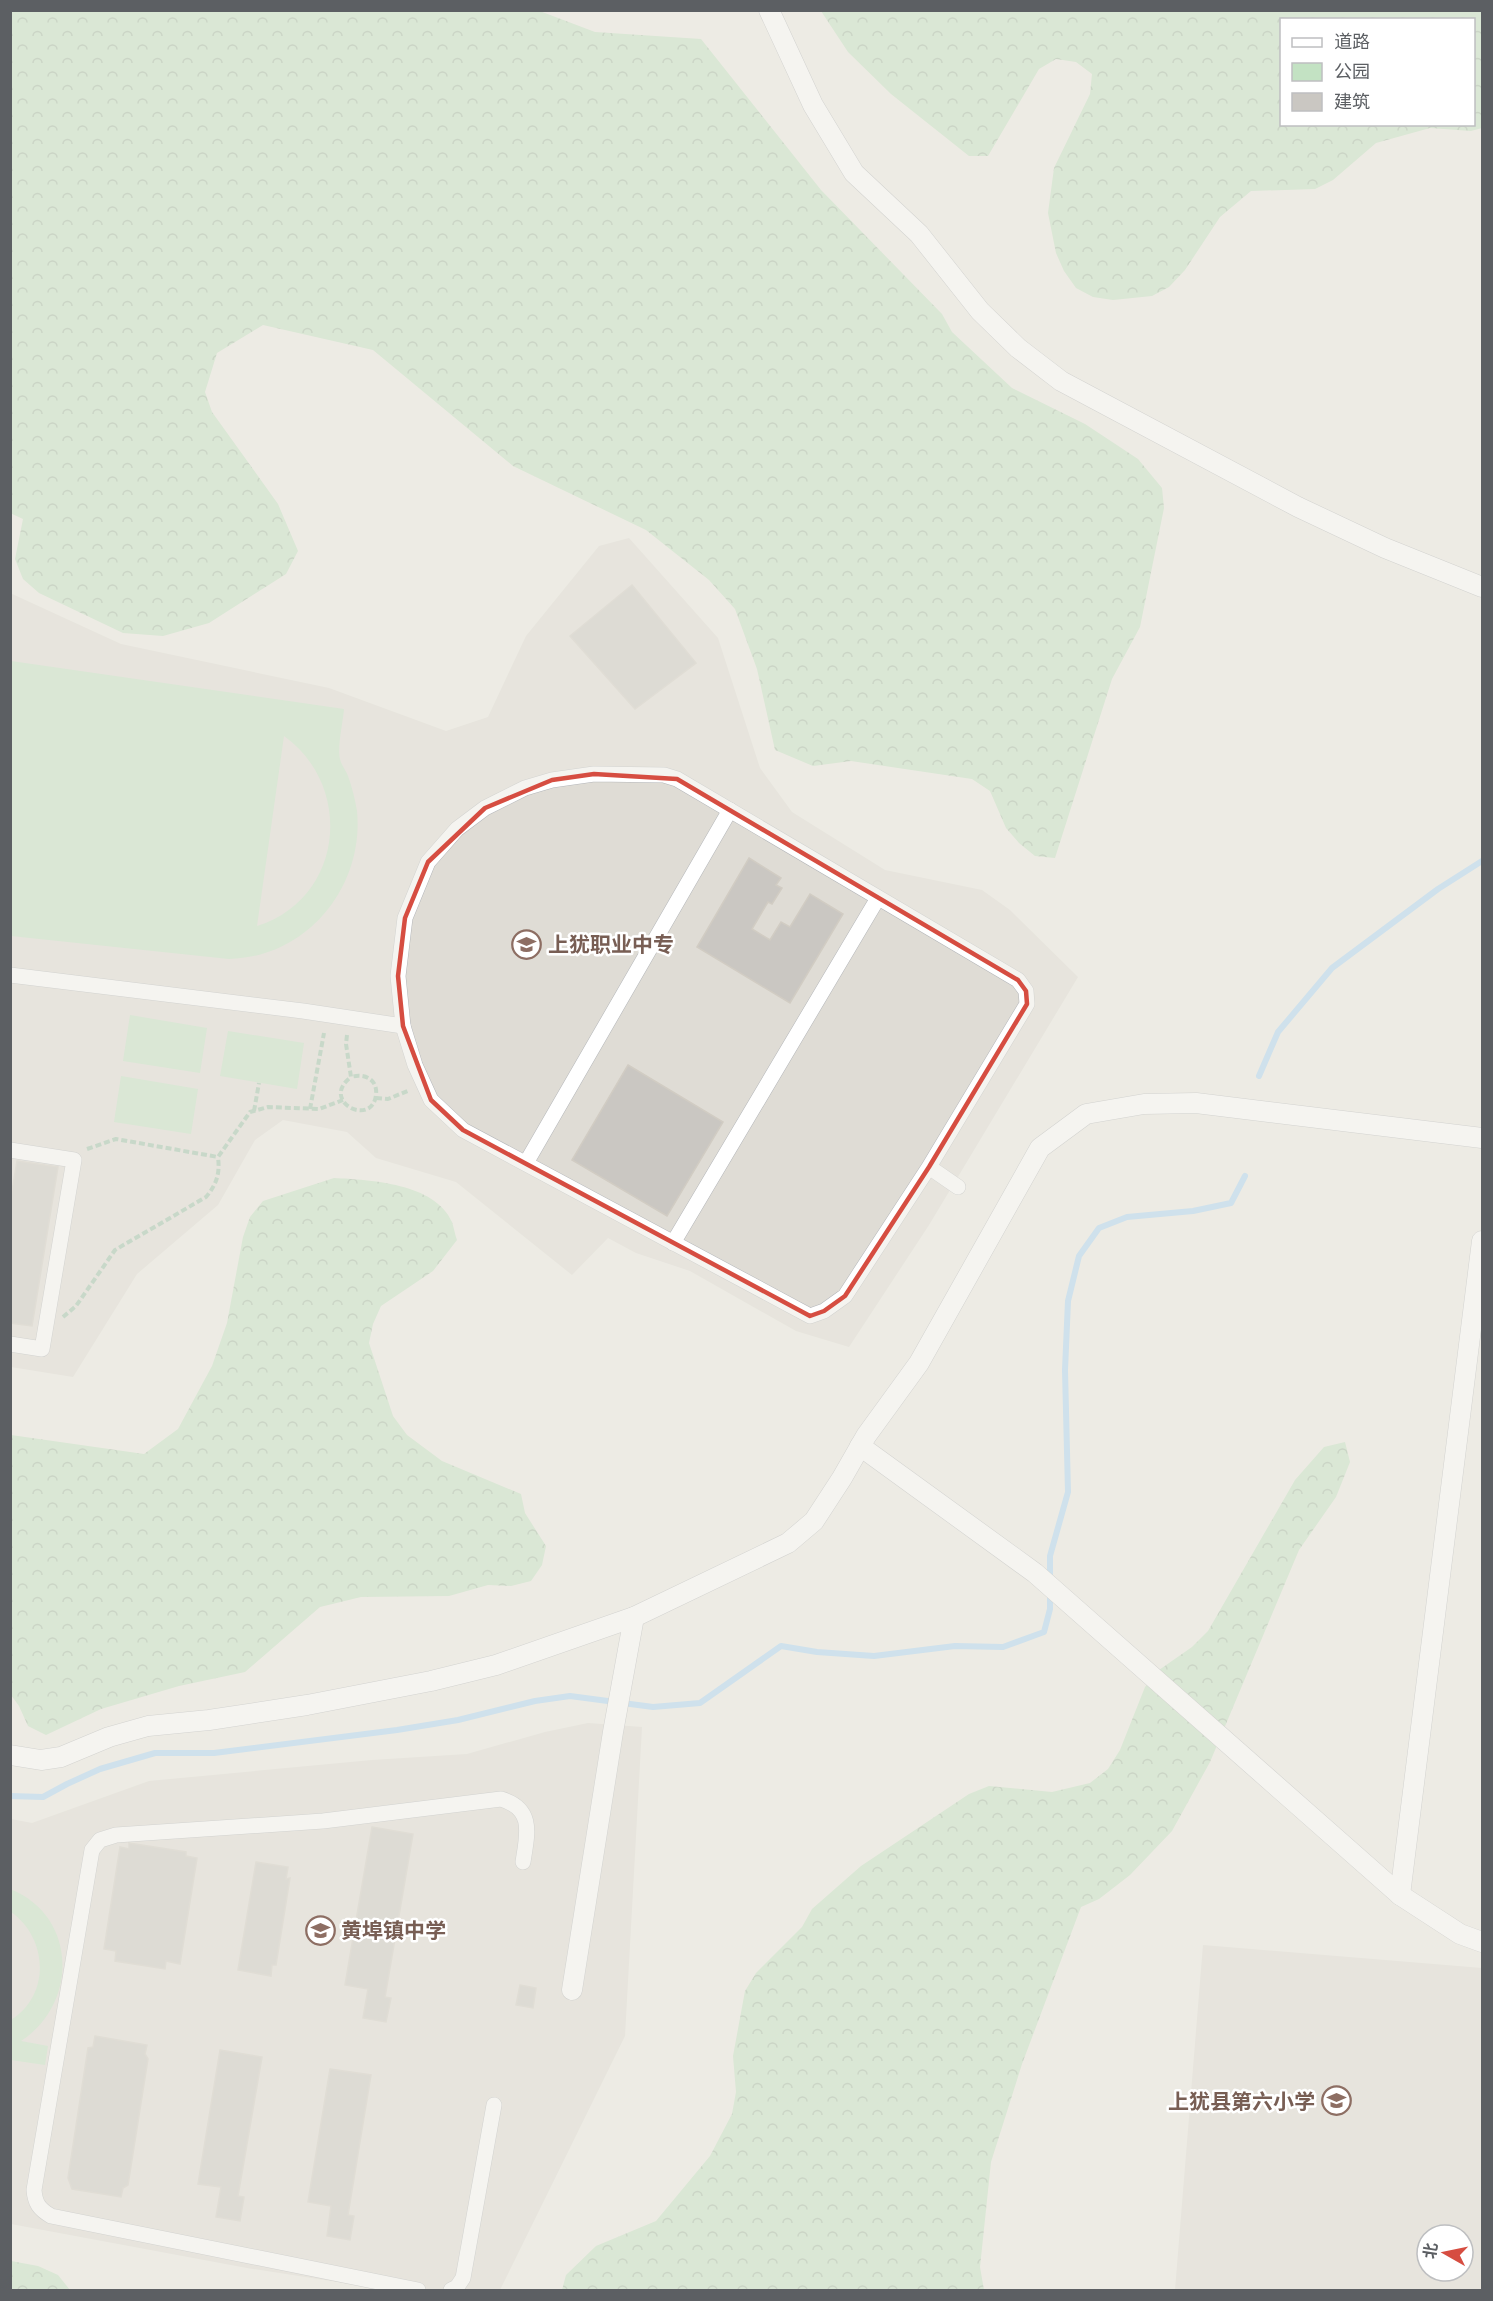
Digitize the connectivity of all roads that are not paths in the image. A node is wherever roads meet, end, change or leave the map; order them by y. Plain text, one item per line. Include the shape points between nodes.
1 (770, 10) edge
2 (1482, 587) edge
3 (730, 810) junction
4 (878, 898) junction
5 (10, 975) edge
6 (403, 1026) junction
7 (1482, 1138) edge
8 (10, 1150) edge
9 (526, 1163) junction
10 (929, 1167) junction
11 (958, 1187) dead end
12 (1482, 1241) edge
13 (673, 1243) junction
14 (10, 1344) edge
15 (860, 1446) junction
16 (634, 1617) junction
17 (10, 1755) edge
18 (523, 1862) dead end
19 (1400, 1895) junction
20 (1482, 1942) edge
21 (572, 1990) dead end
22 (494, 2104) dead end
23 (418, 2290) edge
24 (451, 2290) edge

1 - 2 street via 813,105 854,173 919,234 980,311 1018,348 1061,381 1298,507
3 - 4 street
3 - 6 street via 677,778 594,774 534,785 485,808 457,830 428,862 405,918 398,976
3 - 9 street
4 - 10 street via 1018,980 1026,991 1027,1005
4 - 13 street
5 - 6 street
6 - 9 street via 431,1100 463,1130
7 - 15 street via 1196,1103 1144,1104 1086,1114 1040,1148 920,1363
8 - 14 street via 74,1160 42,1349
9 - 13 street
10 - 11 street
10 - 13 street via 844,1296 810,1316
12 - 19 street
15 - 16 street via 813,1521 788,1543
15 - 19 street via 1035,1572
16 - 17 street via 496,1665 431,1681 220,1719 148,1726 61,1757 41,1760
16 - 21 street
18 - 23 street via 528,1829 525,1817 511,1802 501,1799 323,1821 116,1835 100,1840 93,1850 34,2190 41,2211
19 - 20 street via 1460,1934
22 - 24 street via 463,2278

